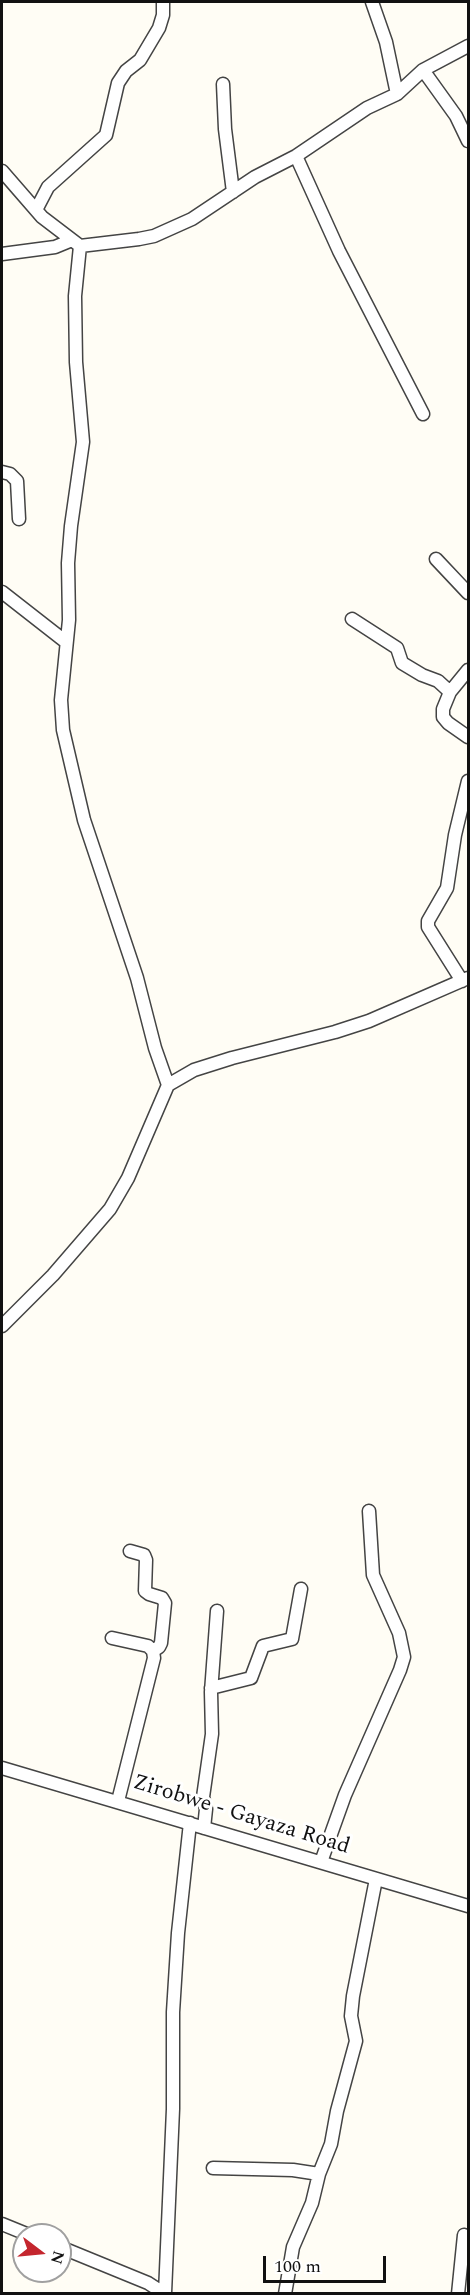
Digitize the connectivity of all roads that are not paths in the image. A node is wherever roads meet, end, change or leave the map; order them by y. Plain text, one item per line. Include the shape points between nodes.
1 (163, 2) edge
2 (372, 2) edge
3 (468, 46) edge
4 (423, 70) junction
5 (223, 84) dead end
6 (397, 94) junction
7 (468, 141) edge
8 (296, 156) junction
9 (2, 171) edge
10 (233, 192) junction
11 (36, 210) junction
12 (76, 243) junction
13 (2, 254) edge
14 (423, 414) dead end
15 (2, 472) edge
16 (19, 519) dead end
17 (436, 559) dead end
18 (2, 592) edge
19 (468, 593) edge
20 (352, 619) dead end
21 (66, 642) junction
22 (468, 670) edge
23 (450, 692) junction
24 (468, 737) edge
25 (468, 781) edge
26 (465, 813) edge
27 (465, 980) edge
28 (168, 1085) junction
29 (2, 1326) edge
30 (369, 1511) dead end
31 (130, 1551) dead end
32 (300, 1589) dead end
33 (217, 1611) dead end
34 (112, 1638) dead end
35 (153, 1651) junction
36 (211, 1688) junction
37 (2, 1768) edge
38 (118, 1802) junction
39 (190, 1823) junction
40 (204, 1828) junction
41 (321, 1862) junction
42 (376, 1879) junction
43 (468, 1906) edge
44 (213, 2168) dead end
45 (319, 2174) junction
46 (464, 2235) dead end
47 (72, 2252) edge
48 (165, 2293) edge
49 (285, 2294) edge
50 (458, 2294) edge

1 - 11 street via 162,21 154,36 140,60 118,83 106,135 48,186
2 - 6 street via 386,42
3 - 4 street
4 - 6 street
4 - 7 street via 456,116
5 - 10 street
6 - 8 street via 367,108
8 - 10 street
8 - 14 street via 339,251
9 - 11 street
10 - 12 street via 192,219 154,236
11 - 12 street
12 - 13 street
12 - 21 street via 76,362 83,442 71,526
15 - 16 street via 17,481
17 - 19 street
18 - 21 street
20 - 23 street via 398,648 402,663 438,681
21 - 28 street via 61,700 68,759
22 - 23 street
23 - 24 street via 443,717
25 - 26 street
26 - 27 street via 447,888 428,921 428,927
27 - 28 street via 369,1021 222,1061 194,1070
28 - 29 street via 128,1178 110,1209
30 - 41 street via 374,1575 399,1633 404,1657
31 - 35 street via 144,1555 146,1560 145,1591 165,1602 161,1643
32 - 36 street via 292,1639 262,1646 251,1678
33 - 36 street
34 - 35 street via 148,1646
35 - 38 street
36 - 40 street via 212,1734 203,1797
37 - 38 street, Zirobwe - Gayaza Road
38 - 39 street, Zirobwe - Gayaza Road
39 - 40 street, Zirobwe - Gayaza Road
39 - 48 street via 173,2012
40 - 41 street, Zirobwe - Gayaza Road
41 - 42 street, Zirobwe - Gayaza Road
42 - 43 street, Zirobwe - Gayaza Road
42 - 45 street via 353,1996 351,2016 356,2042 331,2144
44 - 45 street
45 - 49 street via 312,2203 293,2247
46 - 50 street
47 - 48 street

